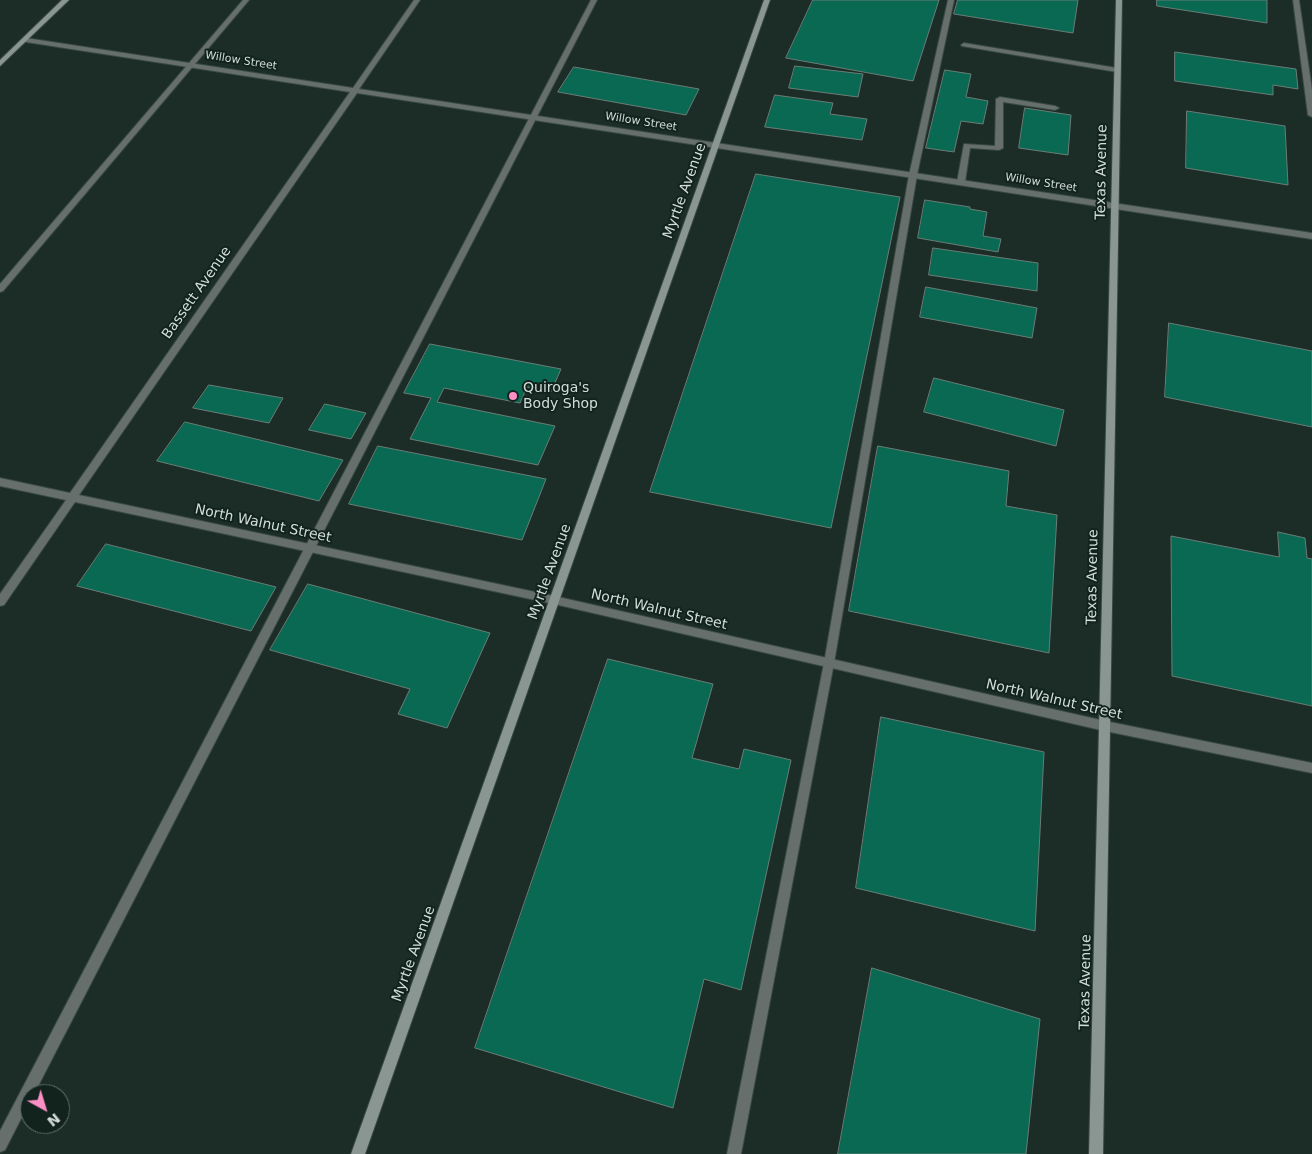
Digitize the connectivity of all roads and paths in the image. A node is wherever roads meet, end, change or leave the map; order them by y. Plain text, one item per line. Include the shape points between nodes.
1 (66, 0) edge
2 (246, 0) edge
3 (417, 0) edge
4 (594, 0) edge
5 (767, 0) edge
6 (951, 0) edge
7 (1118, 0) edge
8 (1296, 0) edge
9 (26, 40) junction
10 (964, 45) dead end
11 (0, 64) edge
12 (190, 65) junction
13 (1117, 70) junction
14 (355, 90) junction
15 (1055, 108) dead end
16 (1312, 115) edge
17 (534, 117) junction
18 (716, 145) junction
19 (913, 175) junction
20 (961, 182) junction
21 (1115, 206) junction
22 (1312, 236) edge
23 (0, 290) edge
24 (0, 482) edge
25 (72, 498) junction
26 (310, 548) junction
27 (554, 600) junction
28 (0, 602) edge
29 (829, 663) junction
30 (1105, 726) junction
31 (1312, 768) edge
32 (0, 1145) edge
33 (358, 1154) edge
34 (734, 1154) edge
35 (1096, 1154) edge

1 - 9 street
2 - 12 street
3 - 14 street, Bassett Avenue
4 - 17 street
5 - 18 street, Myrtle Avenue
6 - 19 street
7 - 13 street, Texas Avenue
8 - 16 street
9 - 11 street
9 - 12 street, Willow Street
10 - 13 street
12 - 14 street, Willow Street
12 - 23 street
13 - 21 street, Texas Avenue
14 - 17 street, Willow Street
14 - 25 street, Bassett Avenue
15 - 20 street via 1000,98 999,148 967,146
17 - 18 street, Willow Street
17 - 26 street
18 - 19 street, Willow Street
18 - 27 street, Myrtle Avenue
19 - 20 street, Willow Street
19 - 29 street
20 - 21 street, Willow Street
21 - 22 street, Willow Street
21 - 30 street, Texas Avenue
24 - 25 street, North Walnut Street
25 - 26 street, North Walnut Street
25 - 28 street, Bassett Avenue
26 - 27 street, North Walnut Street
26 - 32 street
27 - 29 street, North Walnut Street
27 - 33 street, Myrtle Avenue
29 - 30 street, North Walnut Street
29 - 34 street
30 - 31 street, North Walnut Street
30 - 35 street, Texas Avenue

